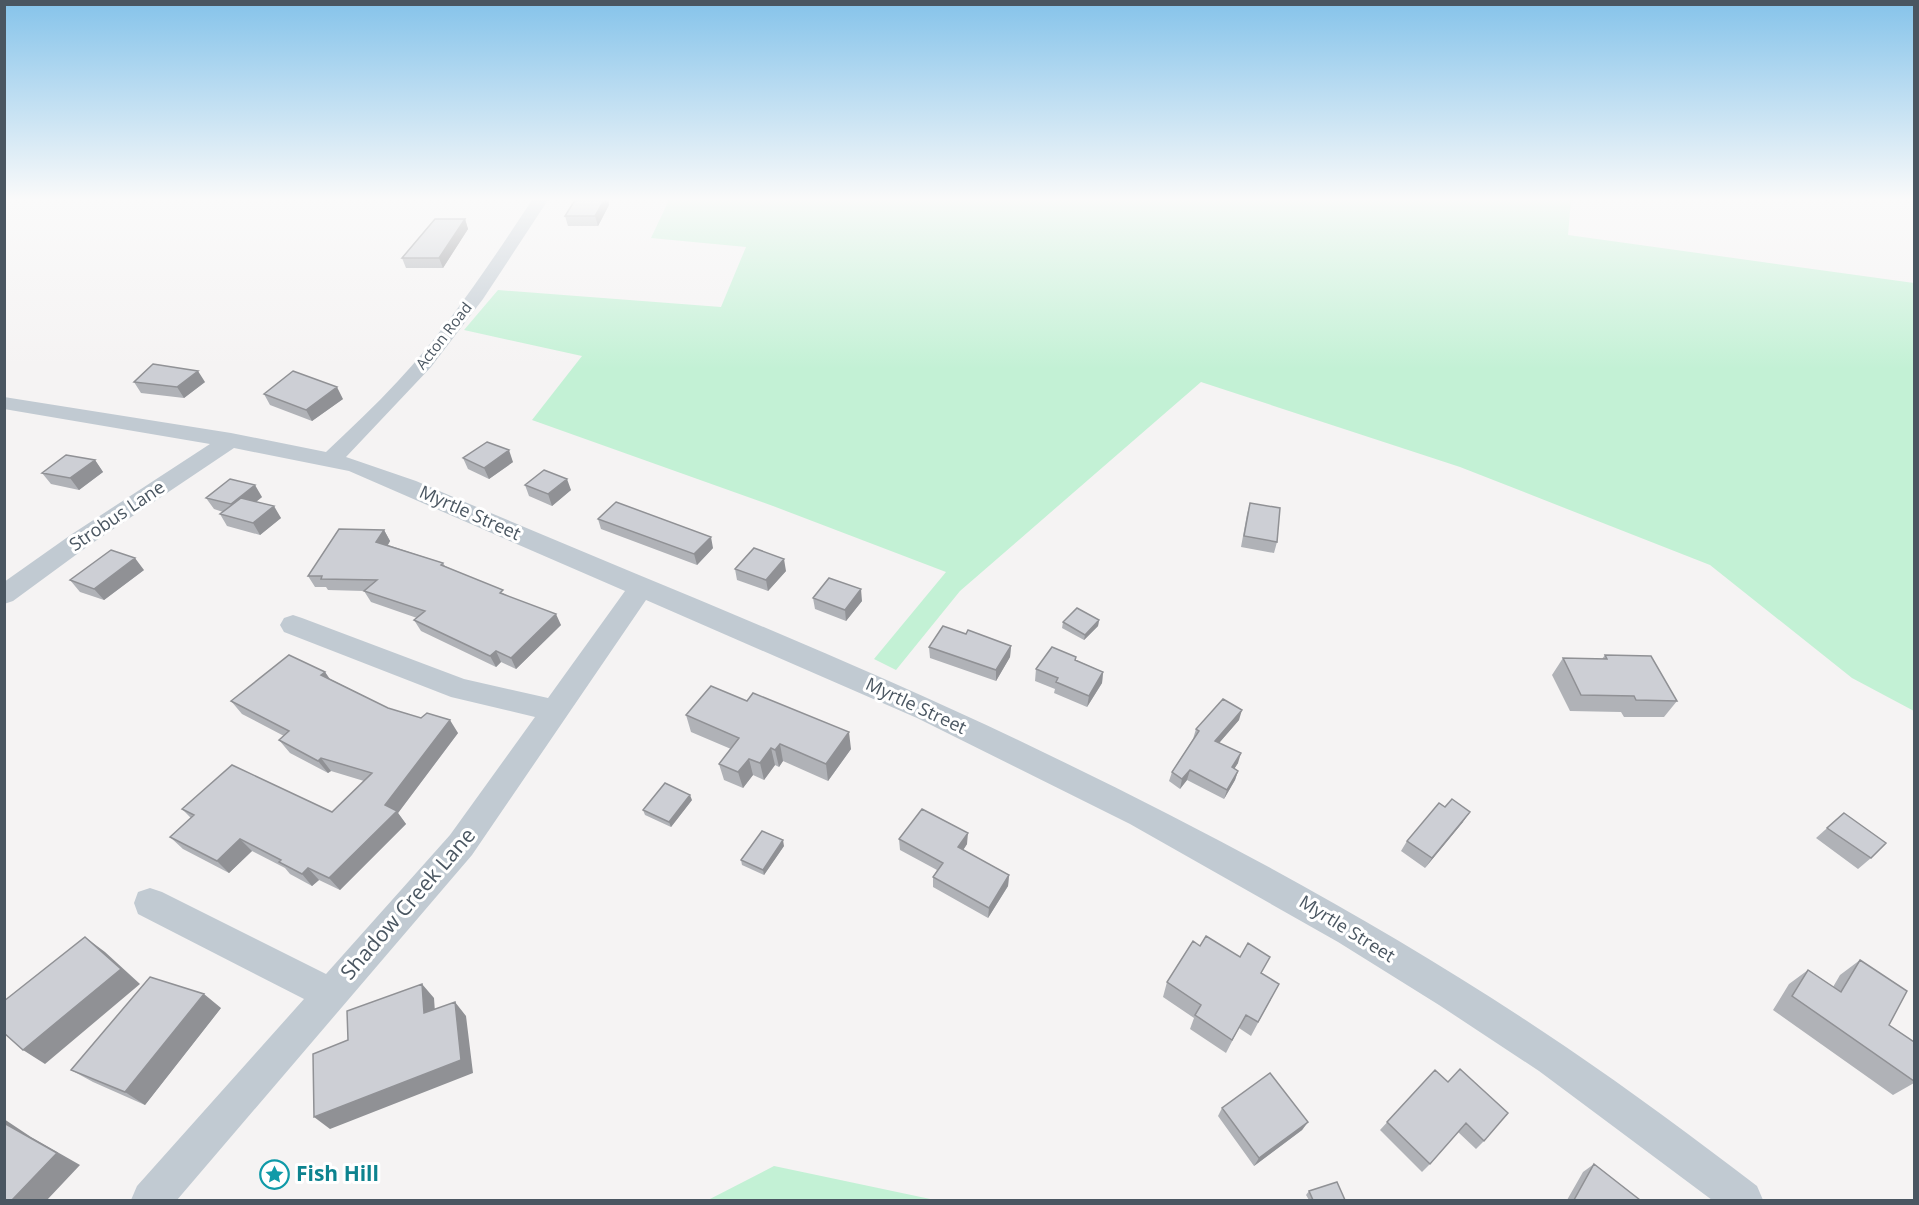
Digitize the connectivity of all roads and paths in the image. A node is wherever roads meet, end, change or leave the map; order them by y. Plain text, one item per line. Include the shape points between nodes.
1 (502, 256) edge
2 (4, 403) edge
3 (231, 440) junction
4 (331, 459) junction
5 (641, 588) junction
6 (4, 595) edge
7 (293, 626) dead end
8 (555, 711) junction
9 (150, 903) dead end
10 (331, 994) junction
11 (151, 1200) edge
12 (1743, 1200) edge

1 - 4 street, Acton Road via 422,365
2 - 3 street, Myrtle Street
3 - 4 street, Myrtle Street
3 - 6 street, Strobus Lane
4 - 5 street, Myrtle Street via 383,476
5 - 8 street, Shadow Creek Lane
5 - 12 street, Myrtle Street via 930,711 1294,896 1574,1074 1665,1138
7 - 8 street via 461,689
8 - 10 street, Shadow Creek Lane via 461,845
9 - 10 street
10 - 11 street, Shadow Creek Lane

